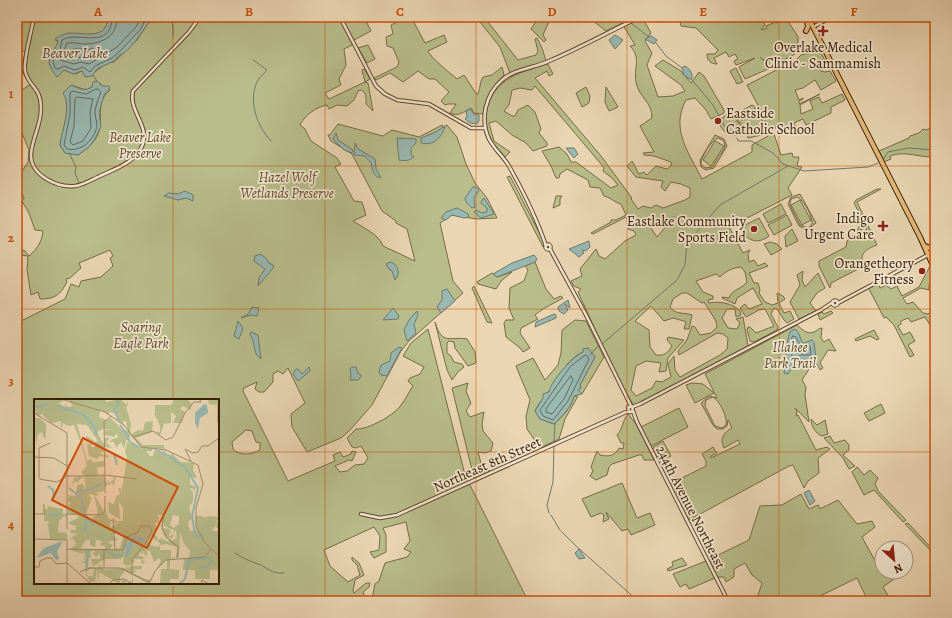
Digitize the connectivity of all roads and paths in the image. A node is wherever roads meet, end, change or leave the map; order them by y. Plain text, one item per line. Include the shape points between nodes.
1 (200, 17) edge
2 (340, 17) edge
3 (640, 17) edge
4 (807, 17) edge
5 (832, 17) edge
6 (34, 18) edge
7 (813, 27) junction
8 (806, 31) dead end
9 (851, 103) junction
10 (485, 128) junction
11 (899, 200) junction
12 (904, 205) junction
13 (913, 225) junction
14 (935, 243) edge
15 (925, 246) junction
16 (928, 255) junction
17 (935, 266) edge
18 (935, 270) edge
19 (631, 409) junction
20 (361, 514) dead end
21 (728, 601) edge

1 - 6 street via 133,91 133,106 144,137 136,155 125,164 76,186 64,186 41,175 32,160 31,151 41,109 39,92 28,79 25,68
2 - 10 street via 376,86 385,94 396,99 429,104 471,128
3 - 10 street via 550,61 514,73 502,80 487,102
4 - 7 main road
4 - 8 main road via 809,25
4 - 9 main road
5 - 7 street
7 - 9 main road
9 - 11 main road
9 - 12 main road
10 - 19 street, 244th Avenue Northeast via 492,143 509,166
11 - 12 main road
11 - 13 main road
12 - 13 main road
13 - 15 main road
13 - 16 main road
14 - 15 main road via 929,248
14 - 16 street
15 - 16 main road
16 - 17 main road
16 - 18 main road
16 - 19 street, Northeast 8th Street
19 - 20 street, Northeast 8th Street via 397,515 380,518
19 - 21 street, 244th Avenue Northeast

